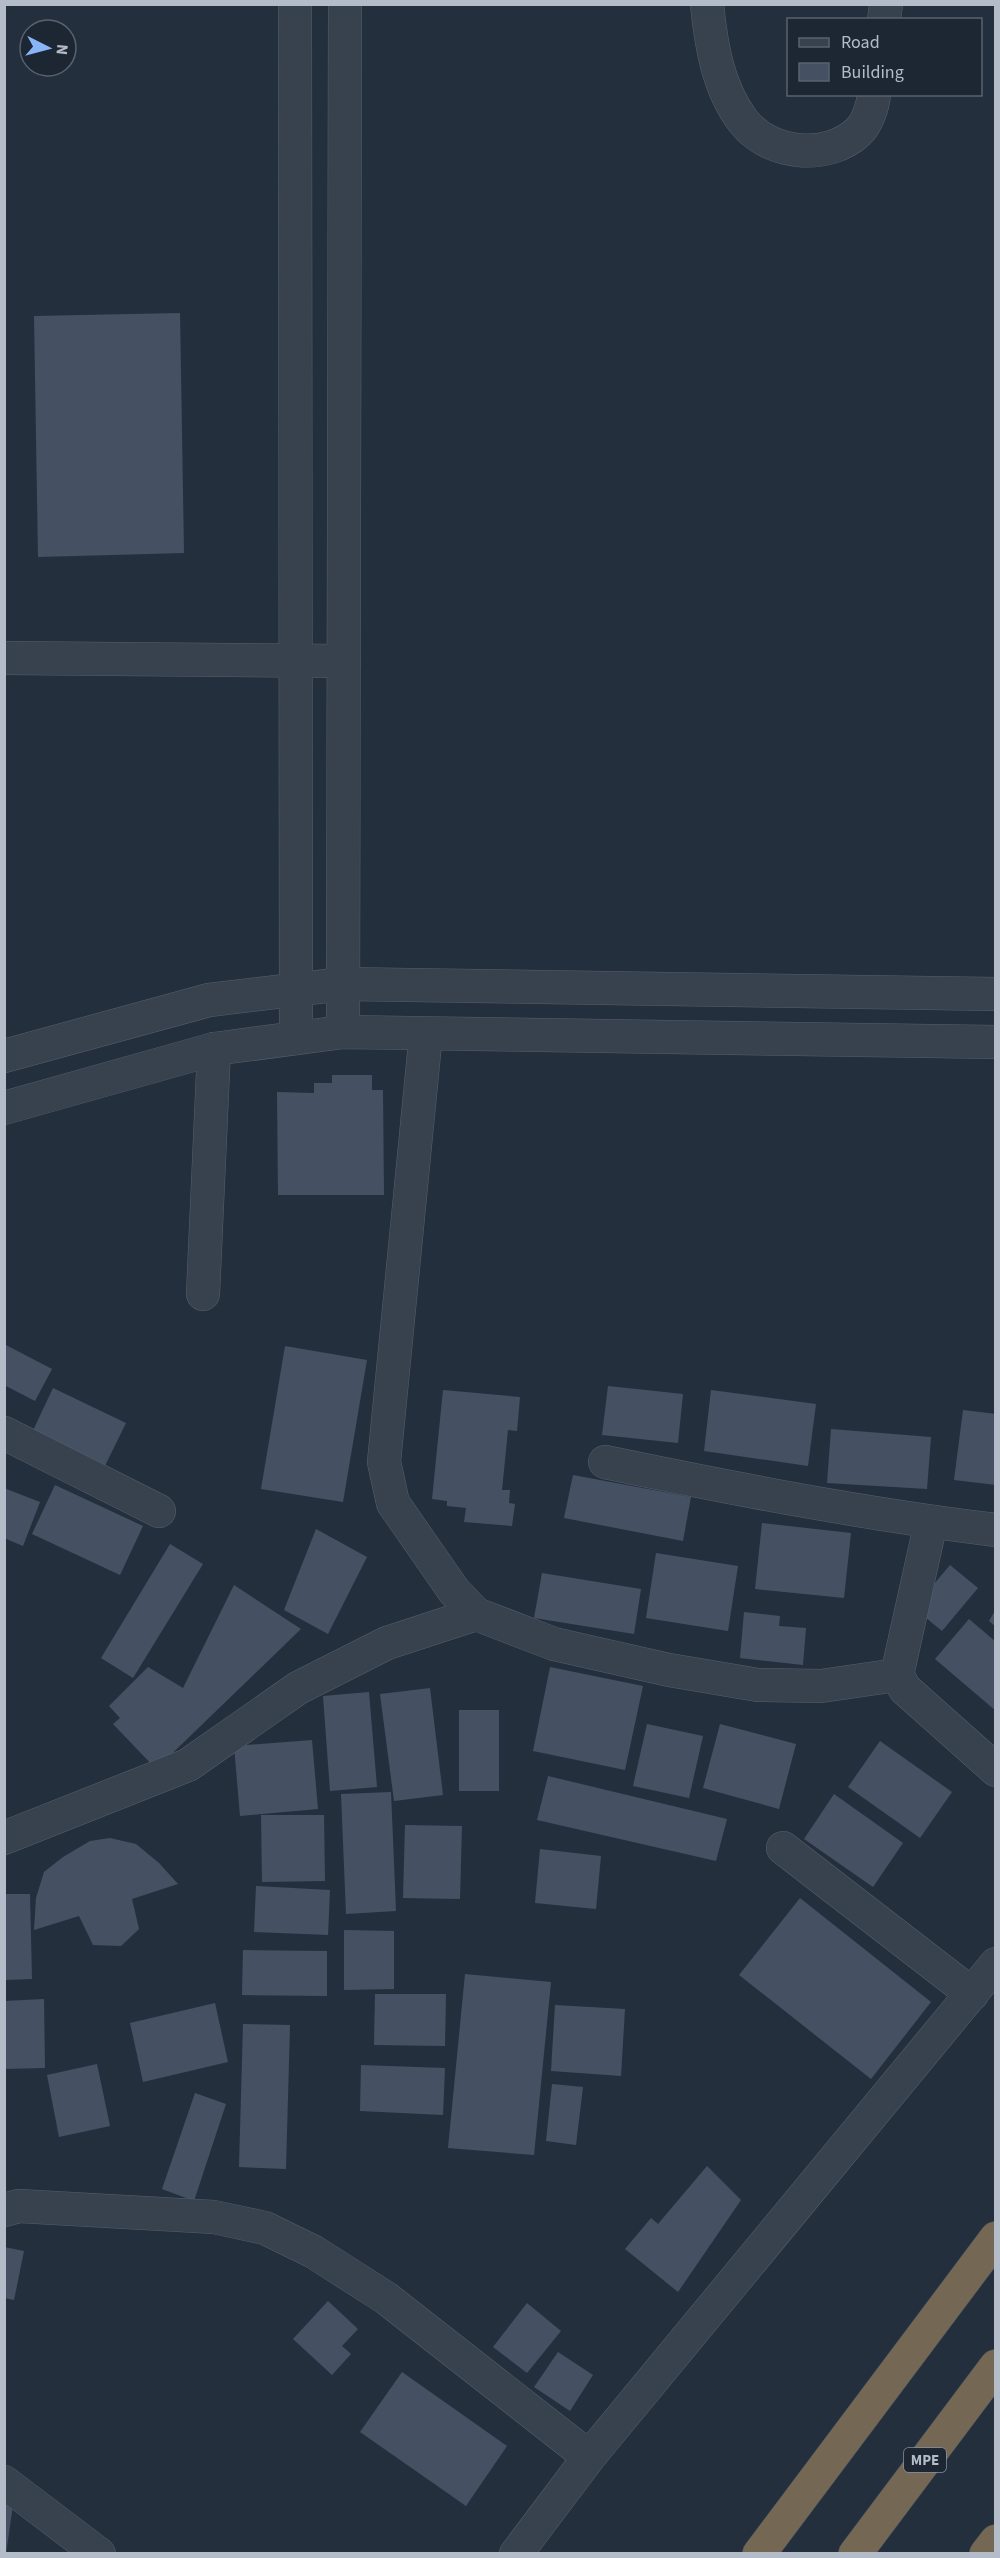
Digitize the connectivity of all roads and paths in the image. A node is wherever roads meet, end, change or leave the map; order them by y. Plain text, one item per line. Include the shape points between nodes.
1 (295, 4) edge
2 (345, 4) edge
3 (707, 4) edge
4 (874, 96) edge
5 (4, 658) edge
6 (296, 660) junction
7 (344, 661) junction
8 (343, 984) junction
9 (296, 989) junction
10 (996, 994) edge
11 (343, 1032) junction
12 (426, 1033) junction
13 (296, 1038) junction
14 (996, 1041) edge
15 (214, 1049) junction
16 (4, 1056) edge
17 (4, 1108) edge
18 (203, 1294) dead end
19 (4, 1433) edge
20 (605, 1462) dead end
21 (159, 1511) dead end
22 (931, 1522) junction
23 (996, 1530) edge
24 (476, 1614) junction
25 (897, 1675) junction
26 (996, 1770) edge
27 (4, 1838) edge
28 (783, 1848) dead end
29 (996, 1964) edge
30 (972, 1995) junction
31 (4, 2210) edge
32 (996, 2238) edge
33 (996, 2366) edge
34 (589, 2457) junction
35 (4, 2482) edge
36 (996, 2541) edge
37 (99, 2553) edge
38 (516, 2553) edge
39 (759, 2553) edge
40 (855, 2553) edge
41 (986, 2553) edge

1 - 6 street
2 - 7 street
3 - 4 street via 710,36 726,94 745,123 770,142 802,152 832,147 859,131
5 - 6 street
6 - 7 street
6 - 9 street
7 - 8 street
8 - 9 street
8 - 10 street
8 - 11 street
9 - 13 street
9 - 16 street via 209,1000
11 - 12 street
11 - 13 street
12 - 14 street
12 - 24 street via 384,1462 393,1503 454,1591
13 - 15 street
15 - 17 street
15 - 18 street
19 - 21 street
20 - 22 street via 761,1494
22 - 23 street
22 - 25 street
24 - 25 street via 555,1644 669,1670 759,1685 821,1686
24 - 27 street via 387,1642 298,1688 188,1765
25 - 26 street via 905,1689
28 - 30 street
29 - 30 street
30 - 34 street
31 - 34 street via 19,2206 214,2217 265,2228 314,2252 386,2298
32 - 39 highway
33 - 40 highway, MPE
34 - 38 street
35 - 37 street
36 - 41 highway

